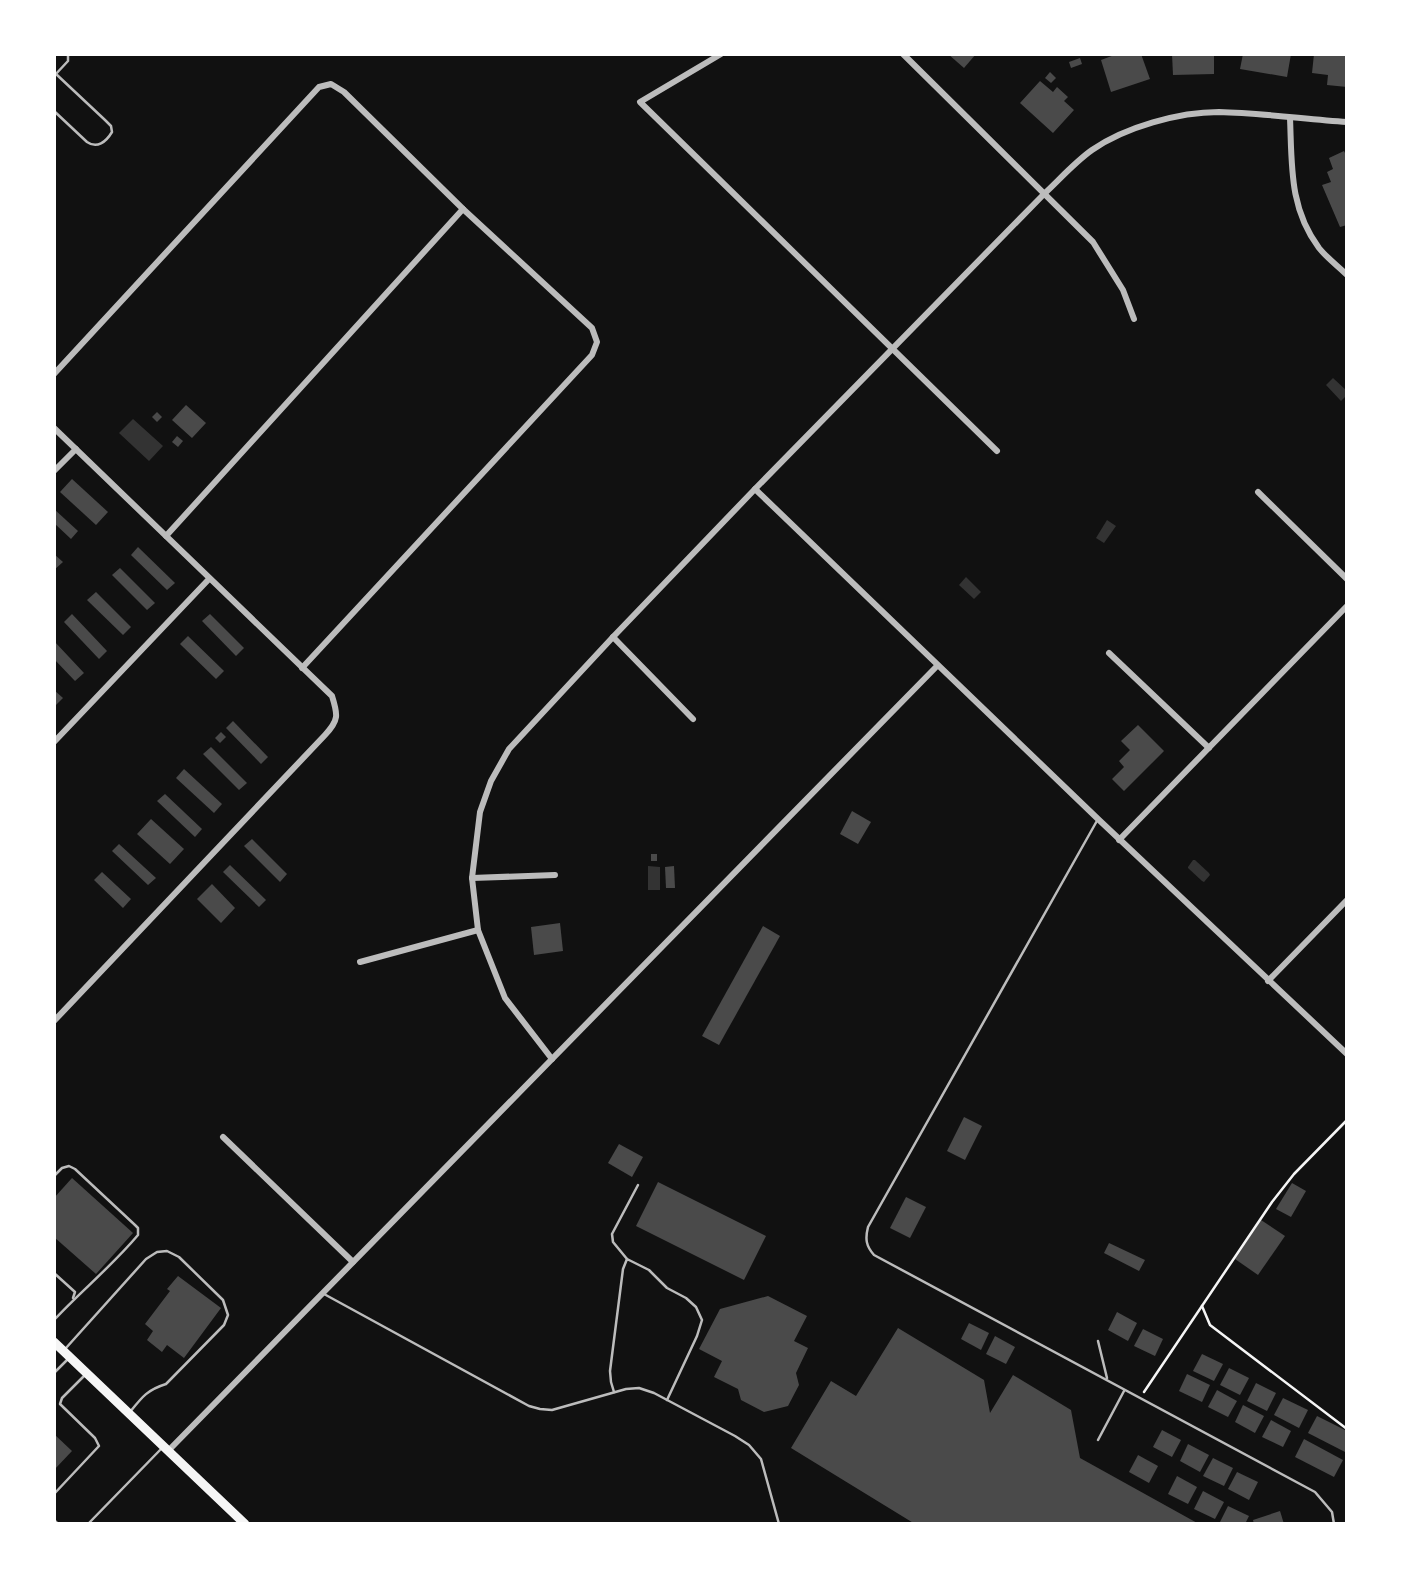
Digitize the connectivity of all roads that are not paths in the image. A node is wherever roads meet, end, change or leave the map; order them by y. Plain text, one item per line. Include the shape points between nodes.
1 (68, 54) edge
2 (721, 54) edge
3 (903, 54) edge
4 (55, 75) edge
5 (54, 111) edge
6 (1290, 118) junction
7 (1347, 122) edge
8 (1045, 193) junction
9 (463, 209) junction
10 (1347, 275) edge
11 (1134, 319) dead end
12 (894, 348) junction
13 (54, 374) edge
14 (54, 428) edge
15 (76, 449) junction
16 (997, 451) dead end
17 (54, 471) edge
18 (755, 489) junction
19 (1258, 492) dead end
20 (166, 537) junction
21 (209, 579) junction
22 (1347, 579) edge
23 (1347, 606) edge
24 (613, 637) junction
25 (1109, 653) dead end
26 (937, 666) junction
27 (302, 668) junction
28 (693, 719) dead end
29 (54, 742) edge
30 (1209, 748) junction
31 (1098, 820) junction
32 (1119, 840) junction
33 (555, 875) dead end
34 (472, 878) junction
35 (1347, 900) edge
36 (478, 930) junction
37 (360, 962) dead end
38 (1268, 981) junction
39 (54, 1021) edge
40 (1347, 1054) edge
41 (552, 1059) junction
42 (223, 1137) dead end
43 (54, 1176) edge
44 (638, 1185) dead end
45 (627, 1259) junction
46 (353, 1262) junction
47 (54, 1273) edge
48 (322, 1293) junction
49 (72, 1301) junction
50 (54, 1320) edge
51 (1098, 1341) dead end
52 (54, 1342) edge
53 (67, 1354) junction
54 (54, 1373) edge
55 (88, 1373) junction
56 (1108, 1381) junction
57 (1125, 1390) junction
58 (614, 1392) junction
59 (667, 1400) junction
60 (129, 1413) junction
61 (1098, 1440) dead end
62 (166, 1448) junction
63 (54, 1494) edge
64 (54, 1520) edge
65 (58, 1524) edge
66 (88, 1524) edge
67 (245, 1524) edge
68 (779, 1524) edge
69 (1334, 1524) edge

1 - 4 lane via 68,61
2 - 12 street via 640,102
3 - 8 street
4 - 5 lane via 111,126 111,135 92,146
6 - 7 street
6 - 8 street via 1217,112 1147,124 1093,150
6 - 10 street via 1296,200 1321,251
8 - 11 street via 1093,242 1123,290
8 - 12 street
9 - 13 street via 344,92 331,84 319,87
9 - 20 street
9 - 27 street via 592,328 597,342 592,355
12 - 16 street
12 - 18 street
14 - 15 street
15 - 17 street
15 - 20 street
18 - 24 street
18 - 26 street
19 - 22 street
20 - 21 street
21 - 27 street
21 - 29 street
23 - 30 street
24 - 28 street
24 - 34 street via 509,749 480,812
25 - 30 street
26 - 31 street
26 - 41 street
27 - 39 street via 332,696 337,716 334,725
30 - 32 street
31 - 32 street
31 - 56 lane via 866,1237 874,1255
32 - 38 street
33 - 34 street
34 - 36 street
35 - 38 street
36 - 37 street
36 - 41 street via 505,998
38 - 40 street
41 - 46 street
42 - 46 street
43 - 49 lane via 62,1168 75,1169 138,1228 130,1245
44 - 45 lane via 612,1234
45 - 58 lane via 610,1371
45 - 59 lane via 686,1298 702,1320
46 - 48 street
47 - 49 lane via 75,1292
48 - 58 lane via 529,1406 552,1410
48 - 62 street
49 - 50 lane
51 - 56 lane
52 - 53 main road
53 - 54 lane
53 - 55 main road
53 - 60 lane via 146,1259 167,1251 179,1257 223,1300 228,1315 189,1362 166,1384 146,1393
55 - 60 main road
55 - 63 lane via 60,1404 99,1446
56 - 57 lane
57 - 61 lane
57 - 69 lane via 1315,1492 1332,1512
58 - 59 lane via 639,1388
59 - 68 lane via 749,1445 761,1459
60 - 62 main road
62 - 66 lane
62 - 67 main road
64 - 65 lane

